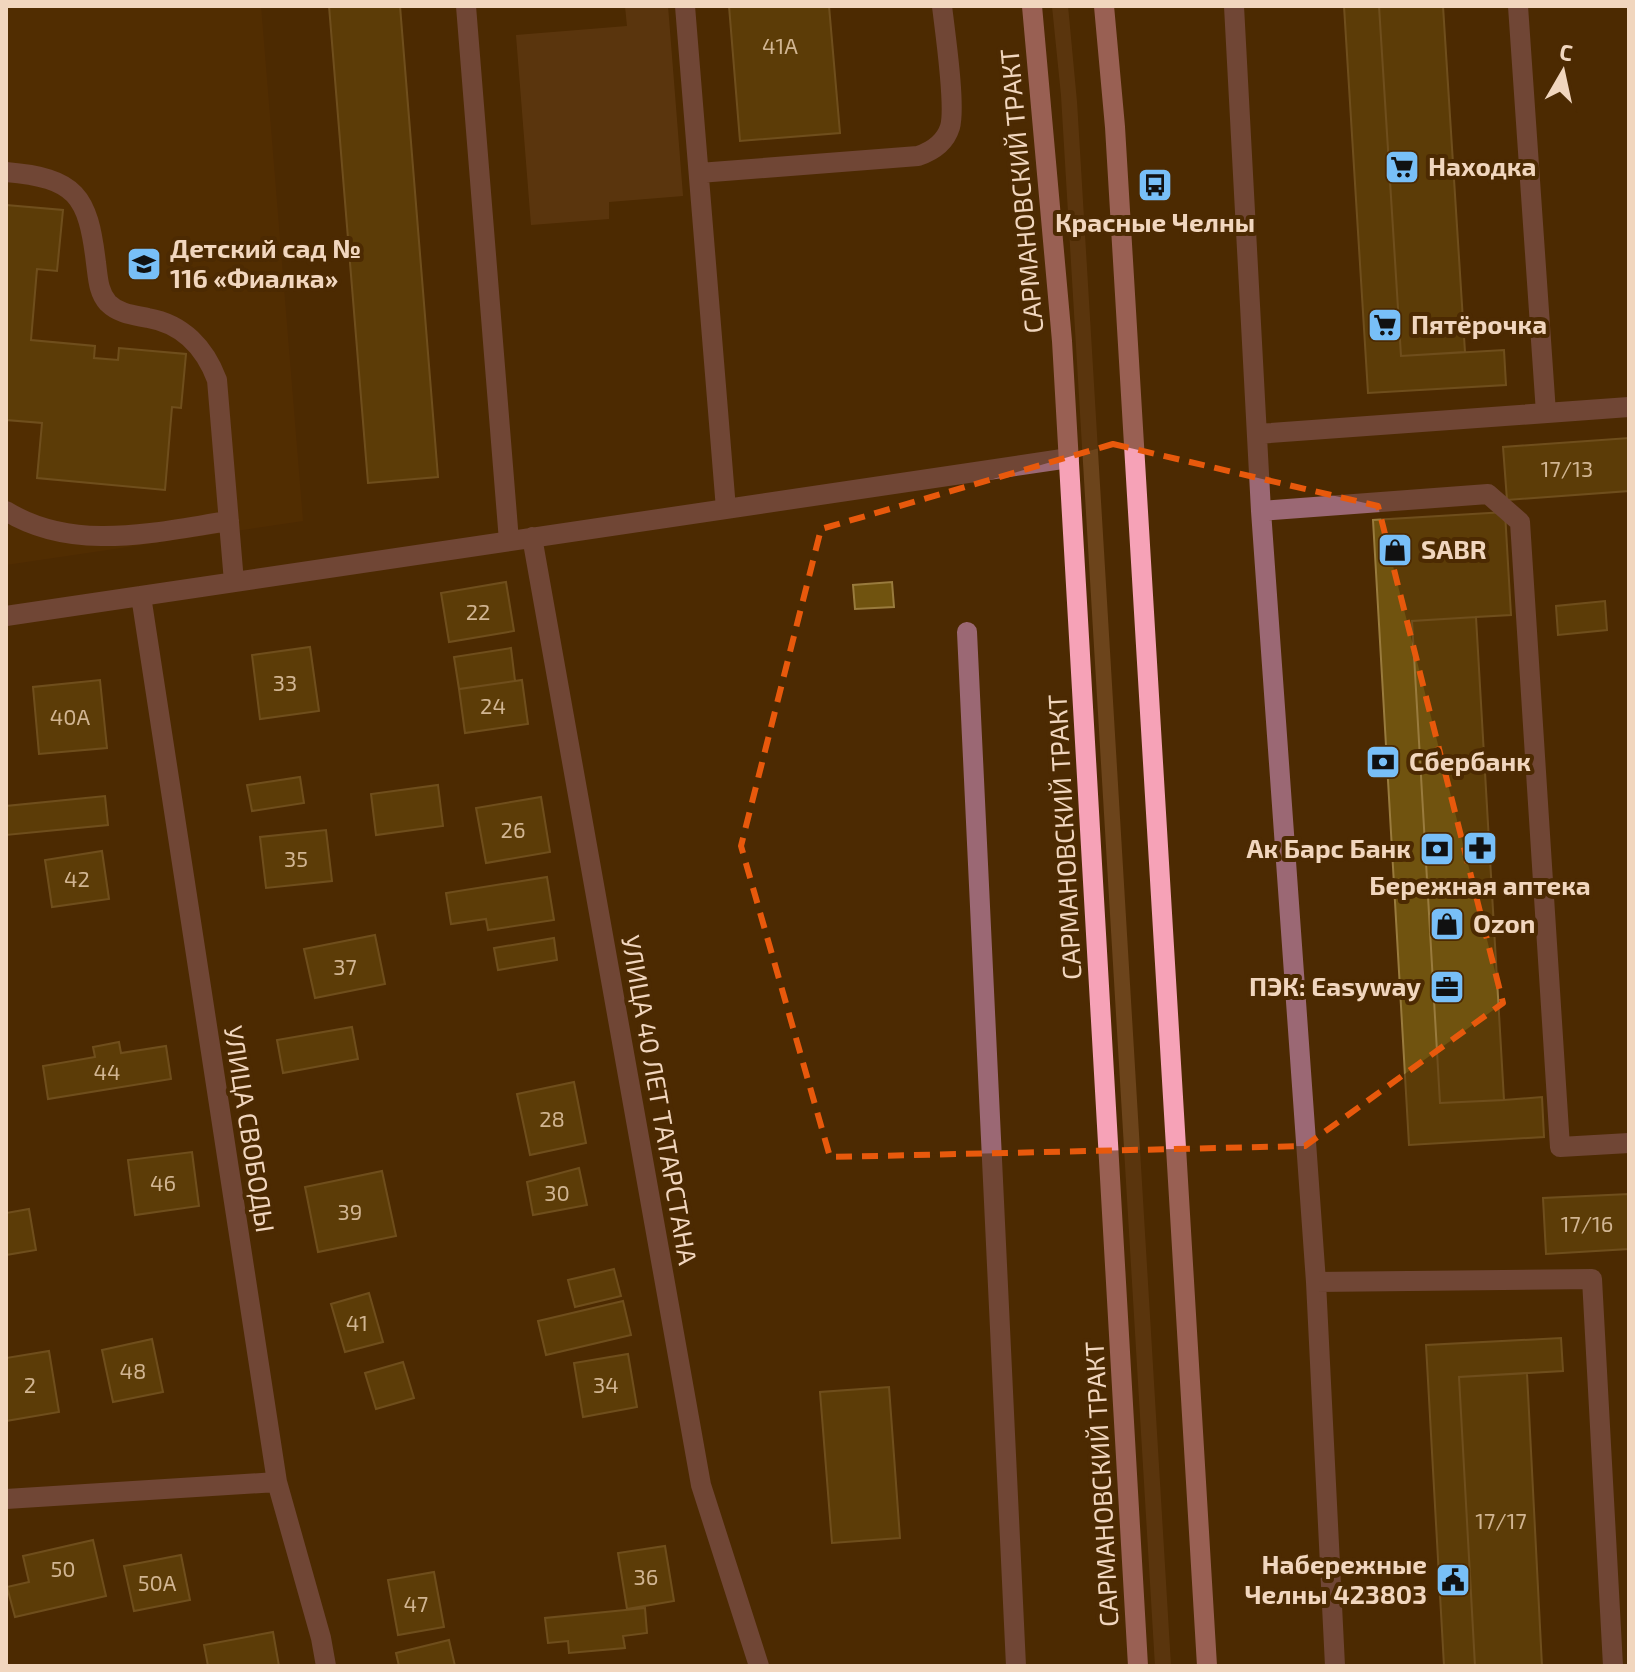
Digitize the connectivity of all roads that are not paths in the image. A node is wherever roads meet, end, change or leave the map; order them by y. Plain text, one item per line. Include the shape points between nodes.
1 (466, 6) edge
2 (685, 6) edge
3 (942, 6) edge
4 (1032, 6) edge
5 (1104, 6) edge
6 (1234, 6) edge
7 (1518, 6) edge
8 (6, 172) edge
9 (699, 173) junction
10 (1629, 407) edge
11 (1546, 413) junction
12 (1257, 434) junction
13 (1069, 458) junction
14 (726, 509) junction
15 (6, 511) edge
16 (1261, 511) junction
17 (229, 521) junction
18 (532, 537) junction
19 (509, 541) junction
20 (234, 582) junction
21 (141, 596) junction
22 (6, 616) edge
23 (967, 632) dead end
24 (1629, 1143) edge
25 (1316, 1282) junction
26 (277, 1482) junction
27 (6, 1499) edge
28 (326, 1666) edge
29 (759, 1666) edge
30 (1016, 1666) edge
31 (1138, 1666) edge
32 (1207, 1666) edge
33 (1335, 1666) edge
34 (1613, 1666) edge

1 - 19 street
2 - 9 street
3 - 9 street via 951,116 945,138 930,151
4 - 13 main road, САРМАНОВСКИЙ ТРАКТ
5 - 32 main road
6 - 12 street
7 - 11 street
8 - 17 street via 66,186 89,217 99,286 110,305 178,328 207,358 217,380
9 - 14 street
10 - 11 street
11 - 12 street
12 - 16 street
13 - 14 street
13 - 31 main road, САРМАНОВСКИЙ ТРАКТ
14 - 18 street
15 - 17 street via 44,529 101,537
16 - 24 street via 1488,494 1520,522 1560,1147
16 - 25 street
17 - 20 street
18 - 19 street
18 - 29 street, УЛИЦА 40 ЛЕТ ТАТАРСТАНА via 701,1485
19 - 20 street
20 - 21 street
21 - 22 street
21 - 26 street, УЛИЦА СВОБОДЫ
23 - 30 street
25 - 33 street
25 - 34 street via 1592,1279
26 - 27 street
26 - 28 street, УЛИЦА СВОБОДЫ

